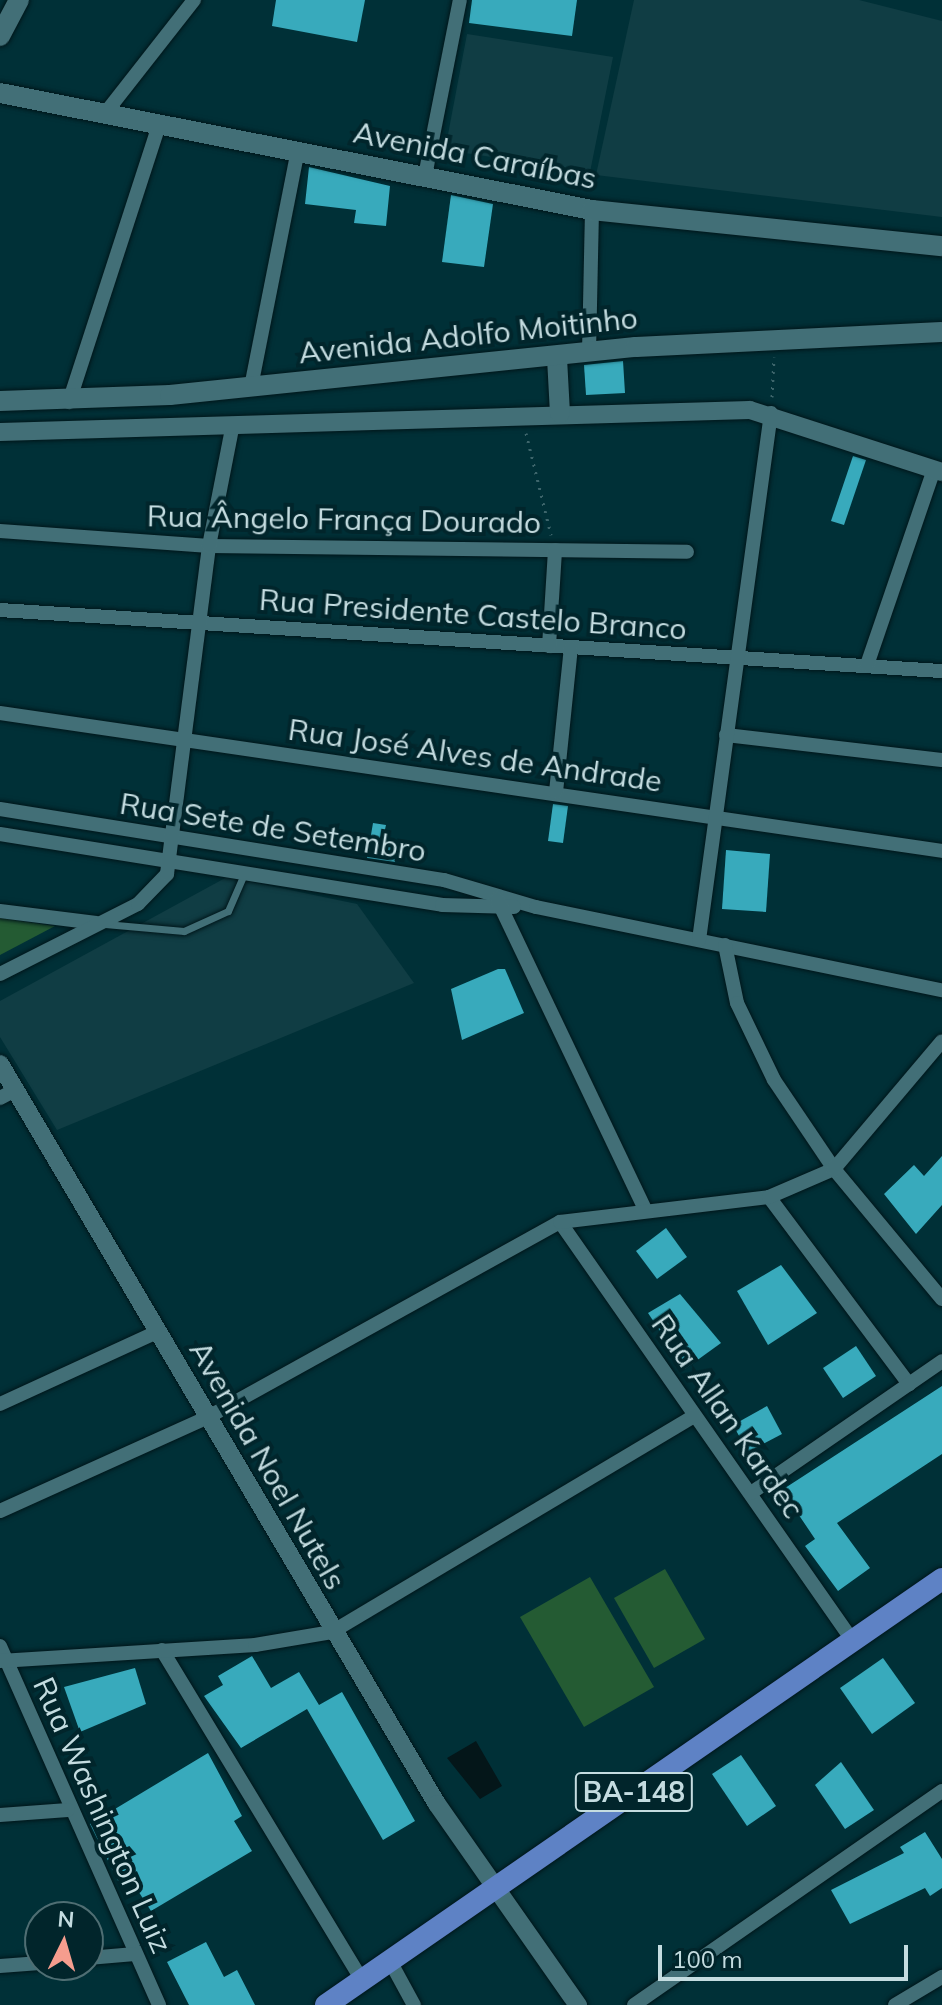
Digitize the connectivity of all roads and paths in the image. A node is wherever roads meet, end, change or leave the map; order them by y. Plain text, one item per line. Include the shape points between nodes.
1 (19, 0) edge
2 (194, 0) edge
3 (460, 0) edge
4 (0, 36) edge
5 (0, 93) edge
6 (107, 111) junction
7 (160, 122) junction
8 (298, 150) junction
9 (425, 176) junction
10 (592, 210) junction
11 (942, 246) edge
12 (942, 332) edge
13 (775, 338) junction
14 (589, 353) junction
15 (557, 358) junction
16 (251, 387) junction
17 (0, 401) edge
18 (69, 402) junction
19 (560, 413) junction
20 (771, 413) junction
21 (521, 414) junction
22 (233, 424) junction
23 (0, 432) edge
24 (938, 471) edge
25 (0, 531) edge
26 (209, 546) junction
27 (555, 550) junction
28 (687, 552) dead end
29 (0, 610) edge
30 (203, 622) junction
31 (549, 646) junction
32 (571, 648) junction
33 (738, 657) junction
34 (867, 665) junction
35 (942, 671) edge
36 (0, 713) edge
37 (726, 735) junction
38 (187, 740) junction
39 (942, 760) edge
40 (556, 792) junction
41 (0, 809) edge
42 (714, 816) junction
43 (0, 834) edge
44 (172, 839) junction
45 (942, 851) edge
46 (169, 863) junction
47 (244, 874) junction
48 (498, 901) junction
49 (0, 911) edge
50 (96, 923) junction
51 (699, 940) junction
52 (725, 945) junction
53 (0, 974) edge
54 (942, 990) edge
55 (942, 1041) edge
56 (0, 1064) edge
57 (8, 1094) edge
58 (834, 1169) junction
59 (769, 1197) junction
60 (645, 1209) junction
61 (560, 1222) junction
62 (939, 1289) edge
63 (157, 1332) junction
64 (942, 1361) edge
65 (909, 1384) junction
66 (0, 1404) edge
67 (210, 1416) junction
68 (695, 1416) junction
69 (751, 1493) junction
70 (0, 1511) edge
71 (942, 1579) edge
72 (332, 1632) junction
73 (852, 1640) junction
74 (0, 1646) edge
75 (162, 1650) junction
76 (4, 1661) edge
77 (942, 1791) edge
78 (68, 1810) junction
79 (0, 1815) edge
80 (497, 1888) junction
81 (135, 1954) junction
82 (104, 1957) edge
83 (390, 1961) junction
84 (24, 1964) edge
85 (0, 1966) edge
86 (942, 1977) edge
87 (362, 1980) junction
88 (159, 2005) edge
89 (326, 2005) edge
90 (414, 2005) edge
91 (578, 2005) edge
92 (634, 2005) edge
93 (895, 2005) edge

1 - 4 main road
2 - 6 street
3 - 9 street
5 - 6 main road, Avenida Caraíbas
6 - 7 main road, Avenida Caraíbas
7 - 8 main road, Avenida Caraíbas
7 - 18 street
8 - 9 main road, Avenida Caraíbas
8 - 16 street
9 - 10 main road, Avenida Caraíbas
10 - 11 main road, Avenida Caraíbas
10 - 14 street
12 - 13 main road, Avenida Adolfo Moitinho
13 - 14 main road, Avenida Adolfo Moitinho
13 - 20 path
14 - 15 main road, Avenida Adolfo Moitinho
15 - 16 main road, Avenida Adolfo Moitinho
15 - 19 main road
16 - 18 main road, Avenida Adolfo Moitinho
17 - 18 main road, Avenida Adolfo Moitinho
19 - 20 street
19 - 21 street
20 - 24 street
20 - 33 street
21 - 22 street
21 - 27 path
22 - 23 street
22 - 26 street
24 - 34 street
25 - 26 street, Rua Ângelo França Dourado
26 - 27 street, Rua Ângelo França Dourado
26 - 30 street
27 - 28 street, Rua Ângelo França Dourado
27 - 31 street
29 - 30 street, Rua Presidente Castelo Branco
30 - 31 street, Rua Presidente Castelo Branco
30 - 38 street
31 - 32 street, Rua Presidente Castelo Branco
32 - 33 street, Rua Presidente Castelo Branco
32 - 40 street
33 - 34 street, Rua Presidente Castelo Branco
33 - 37 street
34 - 35 street, Rua Presidente Castelo Branco
36 - 38 street, Rua José Alves de Andrade
37 - 39 street
37 - 42 street
38 - 40 street, Rua José Alves de Andrade
38 - 44 street
40 - 42 street, Rua José Alves de Andrade
41 - 44 street, Rua Sete de Setembro
42 - 45 street, Rua José Alves de Andrade
42 - 51 street
43 - 46 street, Rua Sete de Setembro
44 - 46 street
44 - 48 street, Rua Sete de Setembro via 444,880
46 - 47 street, Rua Sete de Setembro
46 - 50 street via 152,895
47 - 48 street, Rua Sete de Setembro via 442,905
47 - 50 lane via 228,911 184,931
48 - 51 street, Rua Sete de Setembro
48 - 60 street
49 - 50 street
50 - 53 street
51 - 52 street, Rua Sete de Setembro
52 - 54 street, Rua Sete de Setembro
52 - 58 street via 737,1003 758,1048
55 - 58 street
56 - 57 street, Avenida Noel Nutels
57 - 63 street, Avenida Noel Nutels
58 - 59 street
58 - 62 street
59 - 60 street
59 - 65 street
60 - 61 street
61 - 67 street
61 - 68 street, Rua Allan Kardec
63 - 66 street
63 - 67 street, Avenida Noel Nutels
64 - 65 street
65 - 69 street
67 - 70 street
67 - 72 street, Avenida Noel Nutels
68 - 69 street, Rua Allan Kardec
68 - 72 street
69 - 73 street, Rua Allan Kardec
71 - 73 main road, BA-148
72 - 75 street
72 - 80 street, Avenida Noel Nutels
73 - 80 main road, BA-148
74 - 76 street, Rua Washington Luiz
75 - 76 street
75 - 87 street
76 - 78 street, Rua Washington Luiz
77 - 92 street
78 - 79 street
78 - 81 street, Rua Washington Luiz
80 - 83 main road, BA-148
80 - 91 street, Avenida Noel Nutels
81 - 82 street
81 - 88 street, Rua Washington Luiz
83 - 87 main road, BA-148
83 - 90 street
84 - 85 street
86 - 93 street
87 - 89 main road, BA-148

